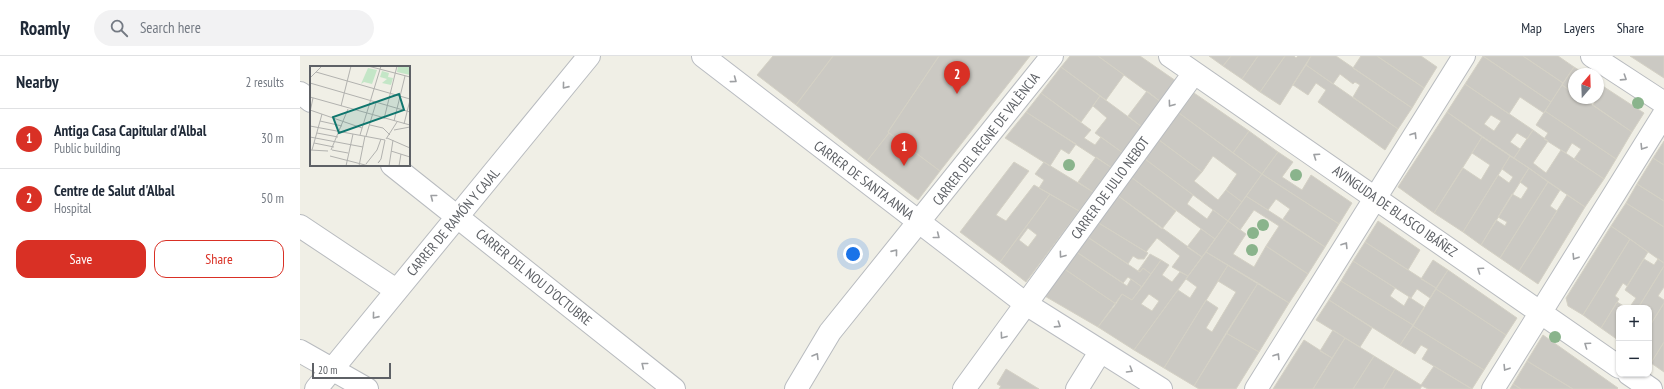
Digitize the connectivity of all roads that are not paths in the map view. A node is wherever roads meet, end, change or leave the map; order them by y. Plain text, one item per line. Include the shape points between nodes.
1 (590, 56) edge
2 (703, 56) edge
3 (1052, 56) edge
4 (1170, 56) edge
5 (1464, 56) edge
6 (1592, 56) edge
7 (1194, 73) junction
8 (300, 93) edge
9 (310, 100) edge
10 (1664, 104) edge
11 (1664, 114) edge
12 (393, 166) edge
13 (1376, 197) junction
14 (458, 216) junction
15 (919, 222) junction
16 (300, 226) edge
17 (396, 290) junction
18 (1026, 304) junction
19 (1540, 312) junction
20 (300, 351) edge
21 (1100, 352) junction
22 (1616, 365) edge
23 (333, 369) junction
24 (1633, 377) edge
25 (316, 389) edge
26 (367, 389) edge
27 (674, 389) edge
28 (796, 389) edge
29 (964, 389) edge
30 (1077, 389) edge
31 (1161, 389) edge
32 (1256, 389) edge
33 (1493, 389) edge
34 (1651, 389) edge

1 -> 14 street, CARRER DE RAMÓN Y CAJAL
2 -> 15 street, CARRER DE SANTA ANNA
3 - 15 street, CARRER DEL REGNE DE VALÈNCIA
4 - 7 street, AVINGUDA DE BLASCO IBÁÑEZ
13 -> 5 street
6 -> 10 street
13 -> 7 street, AVINGUDA DE BLASCO IBÁÑEZ
7 -> 18 street, CARRER DE JULIO NEBOT
8 - 9 street
11 -> 19 street
14 -> 12 street, CARRER DEL NOU D'OCTUBRE
19 -> 13 street, AVINGUDA DE BLASCO IBÁÑEZ
32 -> 13 street
14 - 17 street, CARRER DE RAMÓN Y CAJAL
27 -> 14 street, CARRER DEL NOU D'OCTUBRE
15 -> 18 street, CARRER DE SANTA ANNA
28 -> 15 street, CARRER DEL REGNE DE VALÈNCIA via 830,332
16 - 17 street
17 -> 23 street, CARRER DE RAMÓN Y CAJAL
18 -> 21 street, CARRER DE SANTA ANNA
18 -> 29 street, CARRER DE JULIO NEBOT
22 -> 19 street, AVINGUDA DE BLASCO IBÁÑEZ
19 -> 33 street
20 - 23 street
21 - 30 street
21 -> 31 street, CARRER DE SANTA ANNA
23 - 25 street, CARRER DE RAMÓN Y CAJAL
23 - 26 street
24 - 34 street

